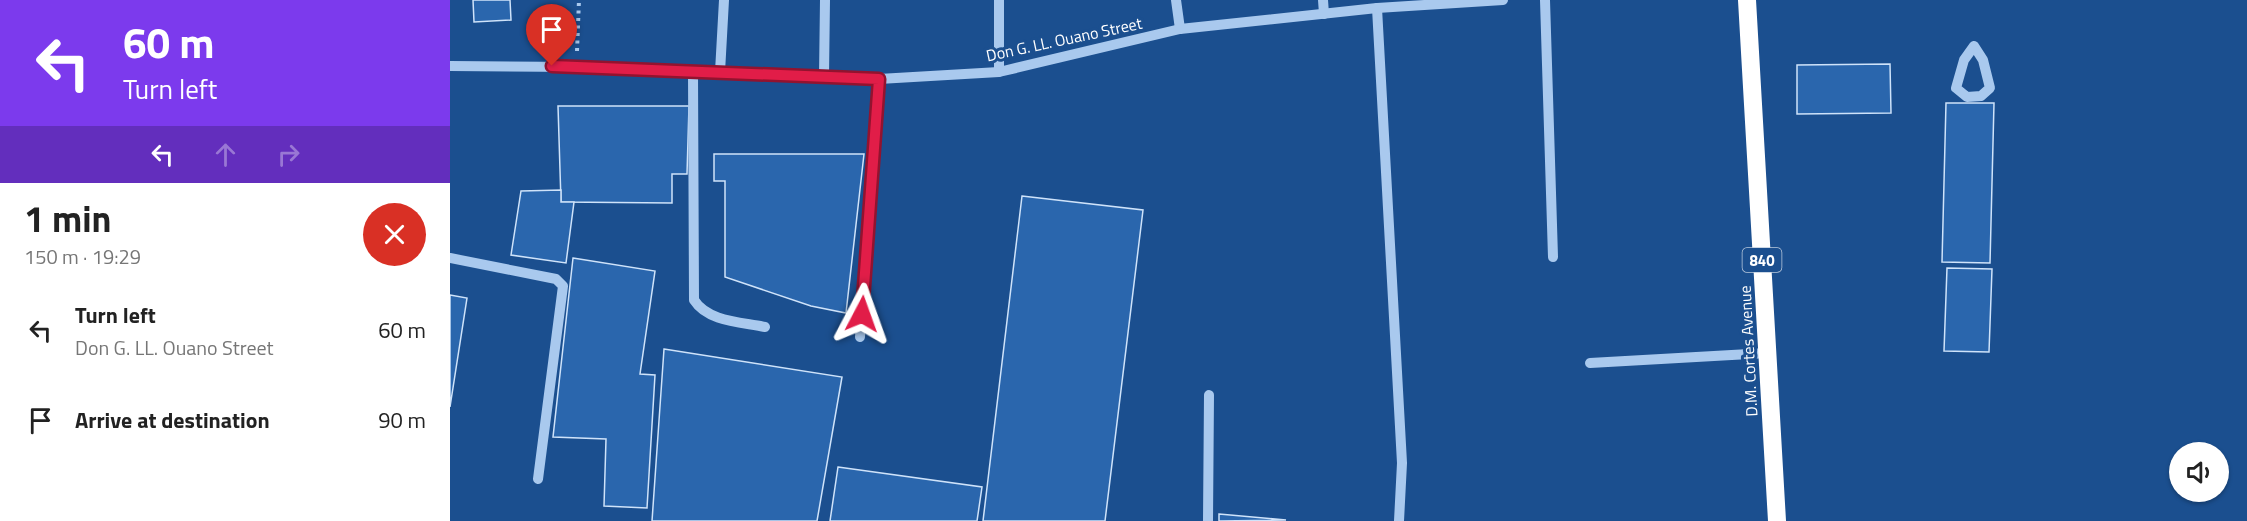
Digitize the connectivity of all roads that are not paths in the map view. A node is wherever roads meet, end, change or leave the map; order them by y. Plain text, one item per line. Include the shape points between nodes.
1 (724, 0) edge
2 (825, 0) edge
3 (999, 0) edge
4 (1176, 0) edge
5 (1323, 0) edge
6 (1503, 0) edge
7 (1545, 0) edge
8 (1747, 0) edge
9 (1436, 2) edge
10 (1377, 8) junction
11 (1324, 14) junction
12 (1180, 29) junction
13 (1964, 60) junction
14 (1983, 60) junction
15 (450, 66) edge
16 (693, 72) junction
17 (720, 72) junction
18 (999, 72) junction
19 (824, 76) junction
20 (879, 79) junction
21 (1981, 80) dead end
22 (1967, 82) dead end
23 (1553, 257) dead end
24 (450, 258) edge
25 (765, 327) dead end
26 (860, 337) dead end
27 (1767, 353) junction
28 (1590, 363) dead end
29 (1209, 395) dead end
30 (538, 478) dead end
31 (1208, 521) edge
32 (1400, 521) edge
33 (1777, 521) edge

1 - 17 street
2 - 19 street
3 - 18 street
4 - 12 street
5 - 11 street
6 - 9 street, Don G. LL. Ouano Street
7 - 23 street
8 - 27 highway, D.M. Cortes Avenue / 840
9 - 10 street, Don G. LL. Ouano Street
10 - 11 street, Don G. LL. Ouano Street
10 - 32 street via 1402,463
11 - 12 street, Don G. LL. Ouano Street
12 - 18 street, Don G. LL. Ouano Street
13 - 14 street via 1974,45
13 - 14 street via 1956,88 1967,97 1981,96 1990,88
13 - 22 street
14 - 21 street
15 - 16 street, Don G. LL. Ouano Street via 576,66
16 - 17 street, Don G. LL. Ouano Street
16 - 25 street via 694,300 699,309 713,316
17 - 19 street, Don G. LL. Ouano Street
18 - 20 street, Don G. LL. Ouano Street
19 - 20 street, Don G. LL. Ouano Street
20 - 26 street
24 - 30 street via 556,279 563,286
27 - 28 street
27 - 33 highway, D.M. Cortes Avenue / 840
29 - 31 street

